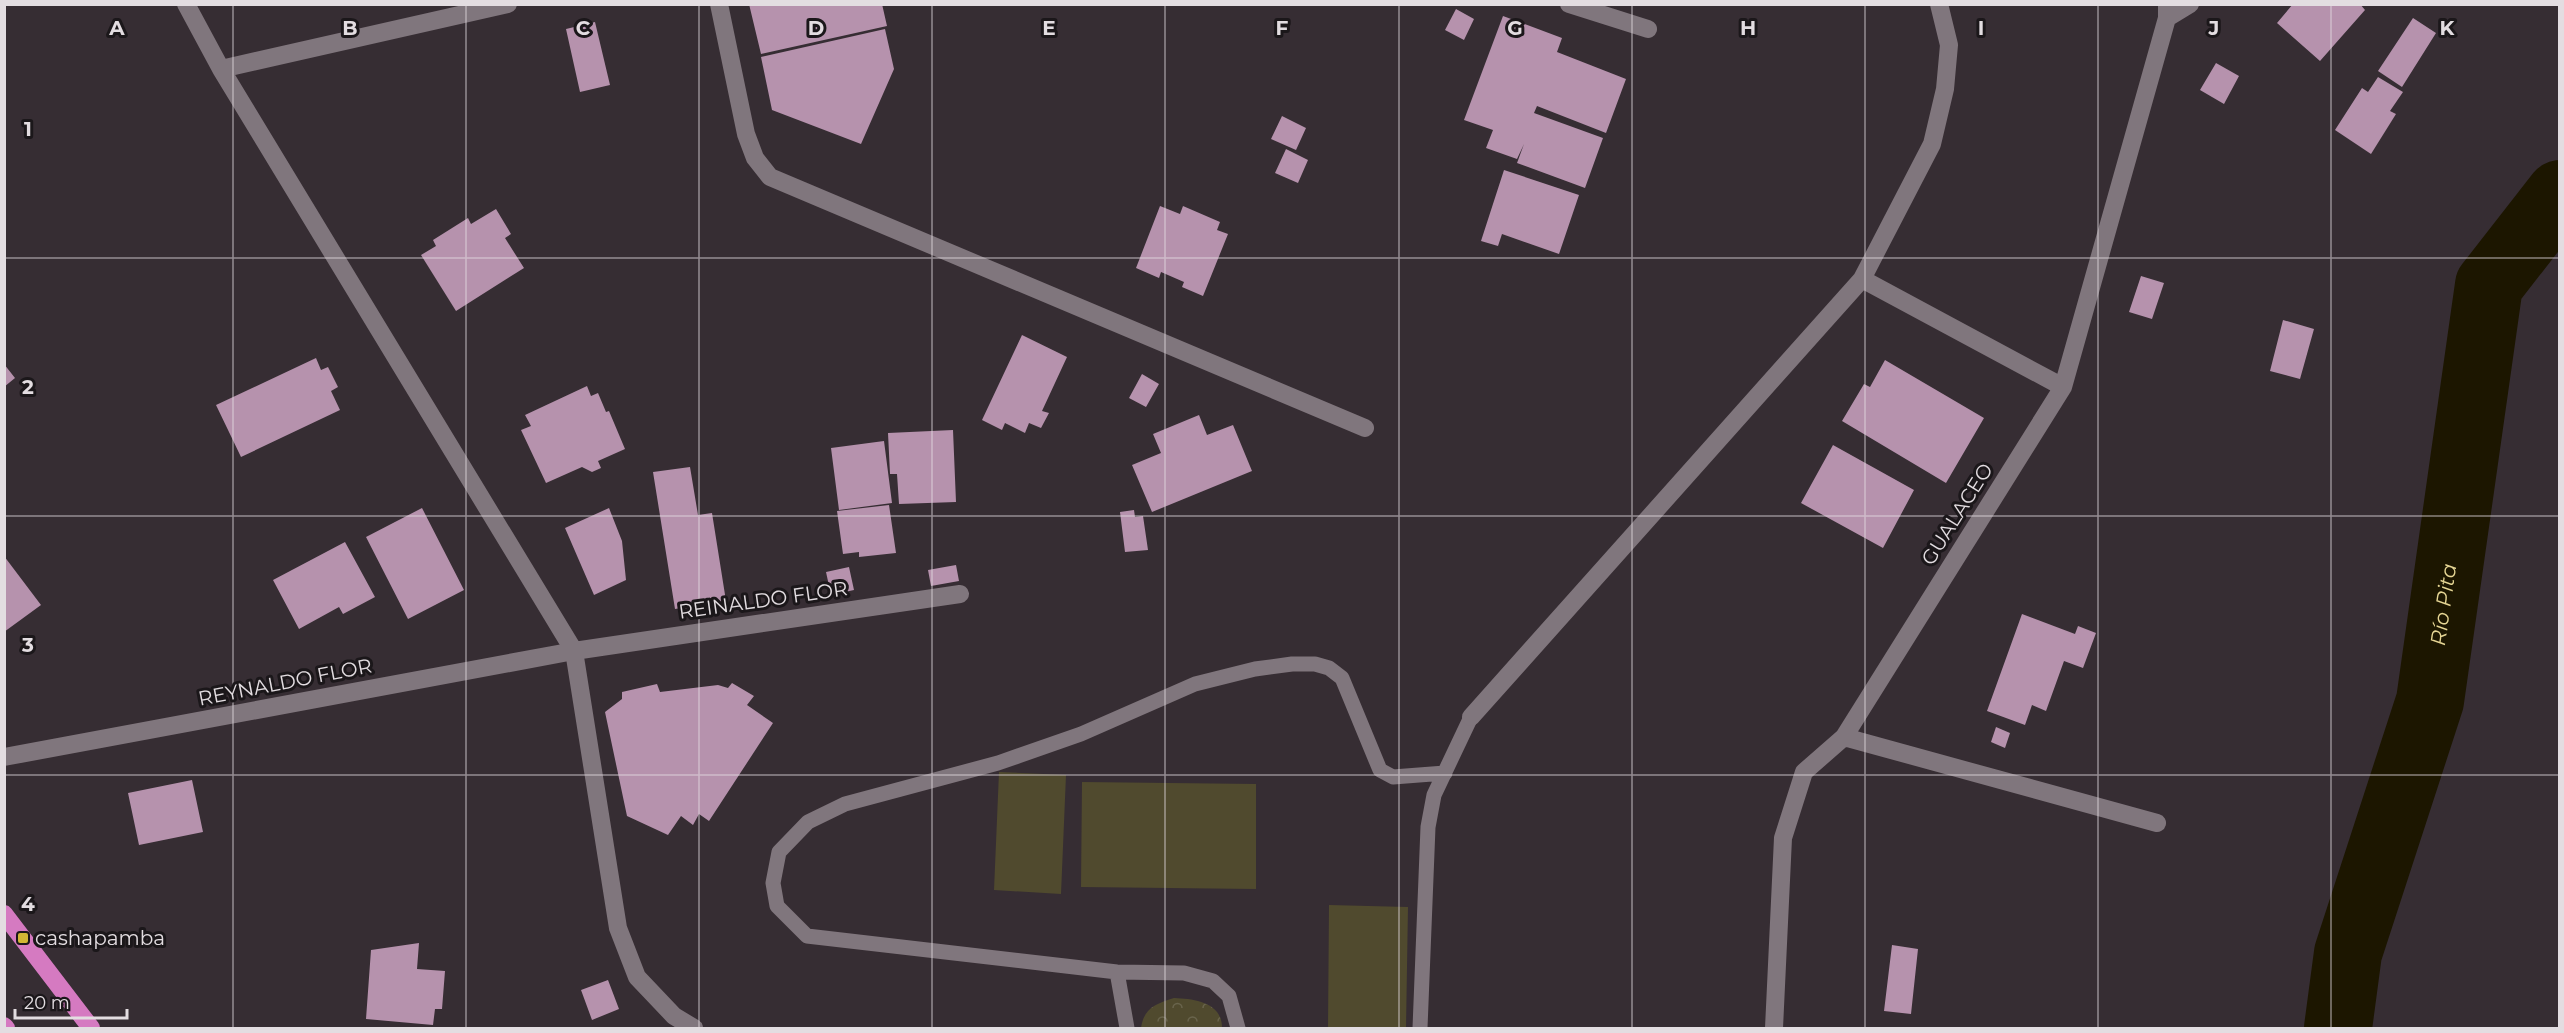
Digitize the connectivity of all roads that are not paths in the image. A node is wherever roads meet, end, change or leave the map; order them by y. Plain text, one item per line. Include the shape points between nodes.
1 (186, 4) edge
2 (508, 4) edge
3 (719, 4) edge
4 (1569, 4) edge
5 (1939, 4) edge
6 (2190, 4) edge
7 (2167, 11) edge
8 (1648, 29) dead end
9 (221, 69) junction
10 (1862, 279) junction
11 (2063, 387) junction
12 (1365, 428) dead end
13 (960, 594) dead end
14 (574, 651) junction
15 (1471, 717) joint
16 (1844, 737) junction
17 (4, 757) edge
18 (1445, 773) junction
19 (2157, 823) dead end
20 (4, 914) edge
21 (1117, 972) junction
22 (91, 1029) edge
23 (694, 1029) edge
24 (1127, 1029) edge
25 (1238, 1029) edge
26 (1420, 1029) edge
27 (1774, 1029) edge

1 - 9 street
2 - 9 street
3 - 12 street via 746,134 755,158 770,177
4 - 8 street
5 - 10 street via 1949,45 1945,89 1932,144
6 - 7 street
7 - 11 street, GUALACEO
9 - 14 street
10 - 11 street
10 - 15 street
11 - 16 street, GUALACEO
13 - 14 street, REINALDO FLOR
14 - 17 street, REYNALDO FLOR
14 - 23 street via 618,928 637,977 674,1016
15 - 18 lane
16 - 19 street
16 - 27 street, GUALACEO via 1804,772 1783,838
18 - 21 lane via 1393,777 1380,770 1342,678 1315,664 1292,664 1195,684 1081,734 998,763 845,804 808,822 779,852 772,883 777,906 807,936
18 - 26 lane via 1434,795 1428,827
20 - 22 highway
21 - 24 lane
21 - 25 lane via 1184,973 1213,981 1229,996

